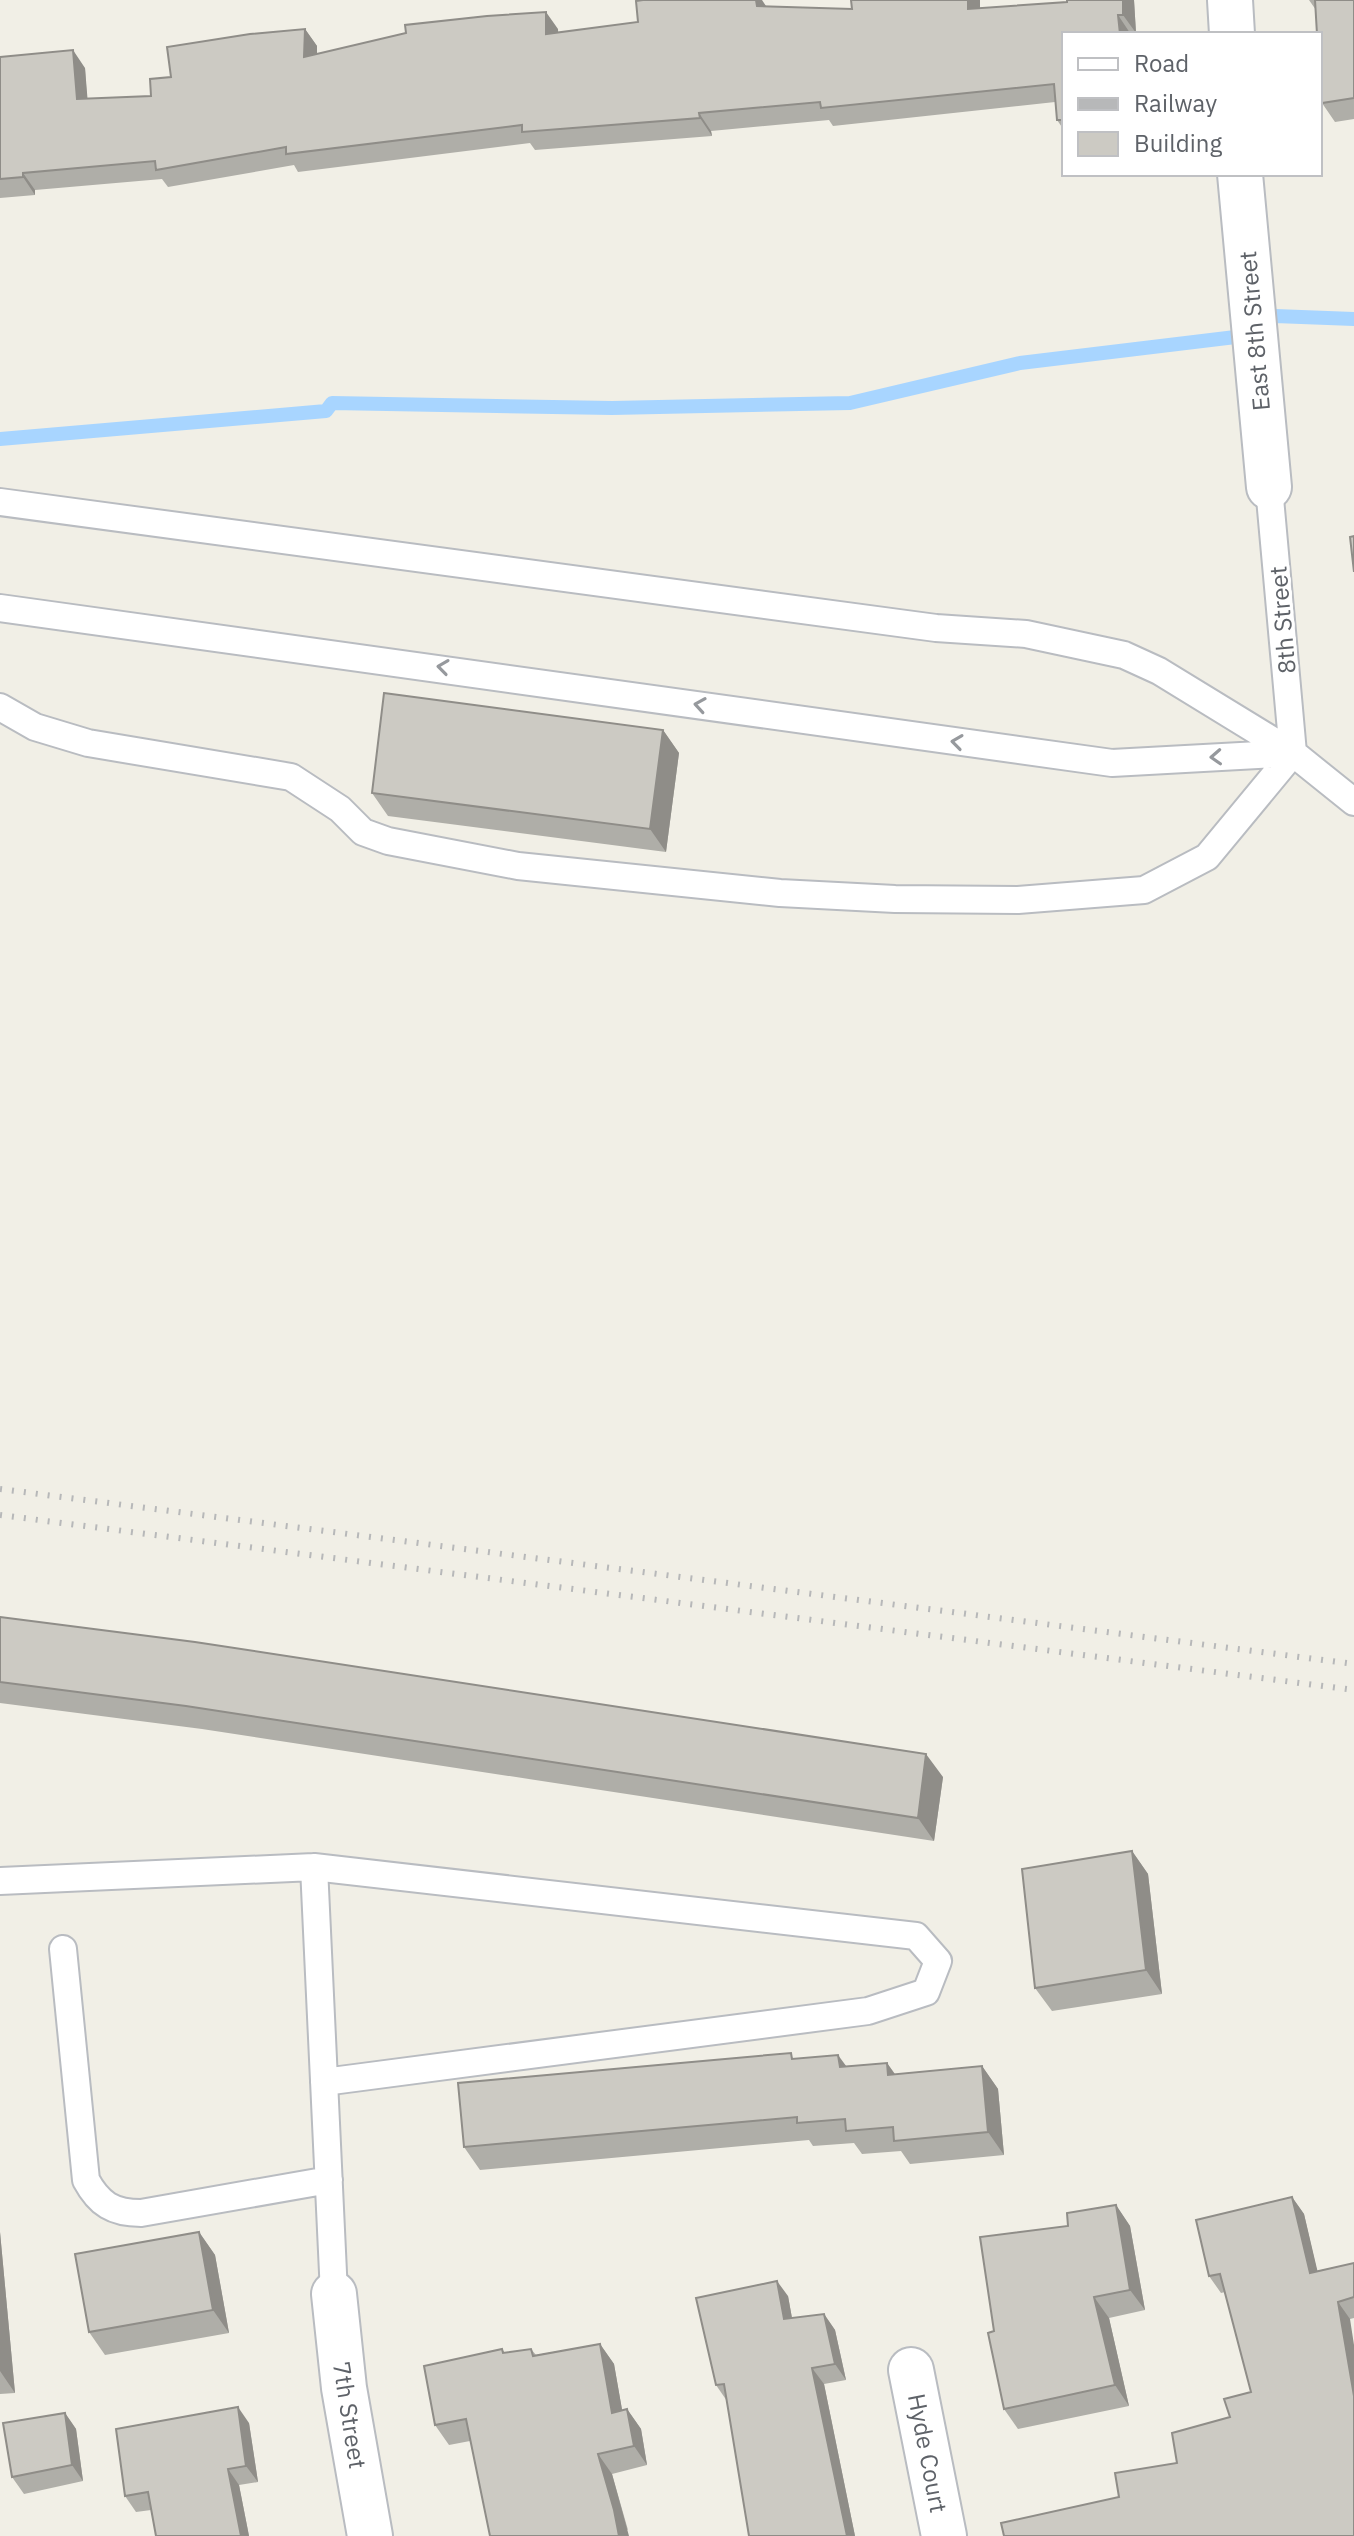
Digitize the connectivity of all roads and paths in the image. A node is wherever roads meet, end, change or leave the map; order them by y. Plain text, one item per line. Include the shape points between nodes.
1 (1230, 0) edge
2 (1232, 32) edge
3 (1240, 176) edge
4 (1269, 487) joint
5 (0, 502) edge
6 (0, 608) edge
7 (0, 707) edge
8 (1293, 753) junction
9 (1354, 802) edge
10 (314, 1867) junction
11 (0, 1881) edge
12 (63, 1949) dead end
13 (324, 2082) junction
14 (329, 2180) junction
15 (334, 2294) joint
16 (911, 2370) dead end
17 (370, 2536) edge
18 (944, 2536) edge

1 - 2 street
3 - 4 street, East 8th Street
4 - 8 lane, 8th Street
5 - 8 lane via 936,628 1026,634 1124,655
8 -> 6 lane via 1112,763
7 - 8 lane via 35,727 88,743 291,777 340,809 363,832 388,841 549,870 895,899 1018,900 1144,890 1207,857
8 - 9 lane
10 - 11 lane
10 - 13 lane
10 - 13 lane via 916,1936 938,1961 926,1992 868,2011
12 - 14 lane via 86,2180 97,2202 123,2213 141,2213
13 - 14 lane
14 - 15 lane
15 - 17 street, 7th Street
16 - 18 street, Hyde Court

